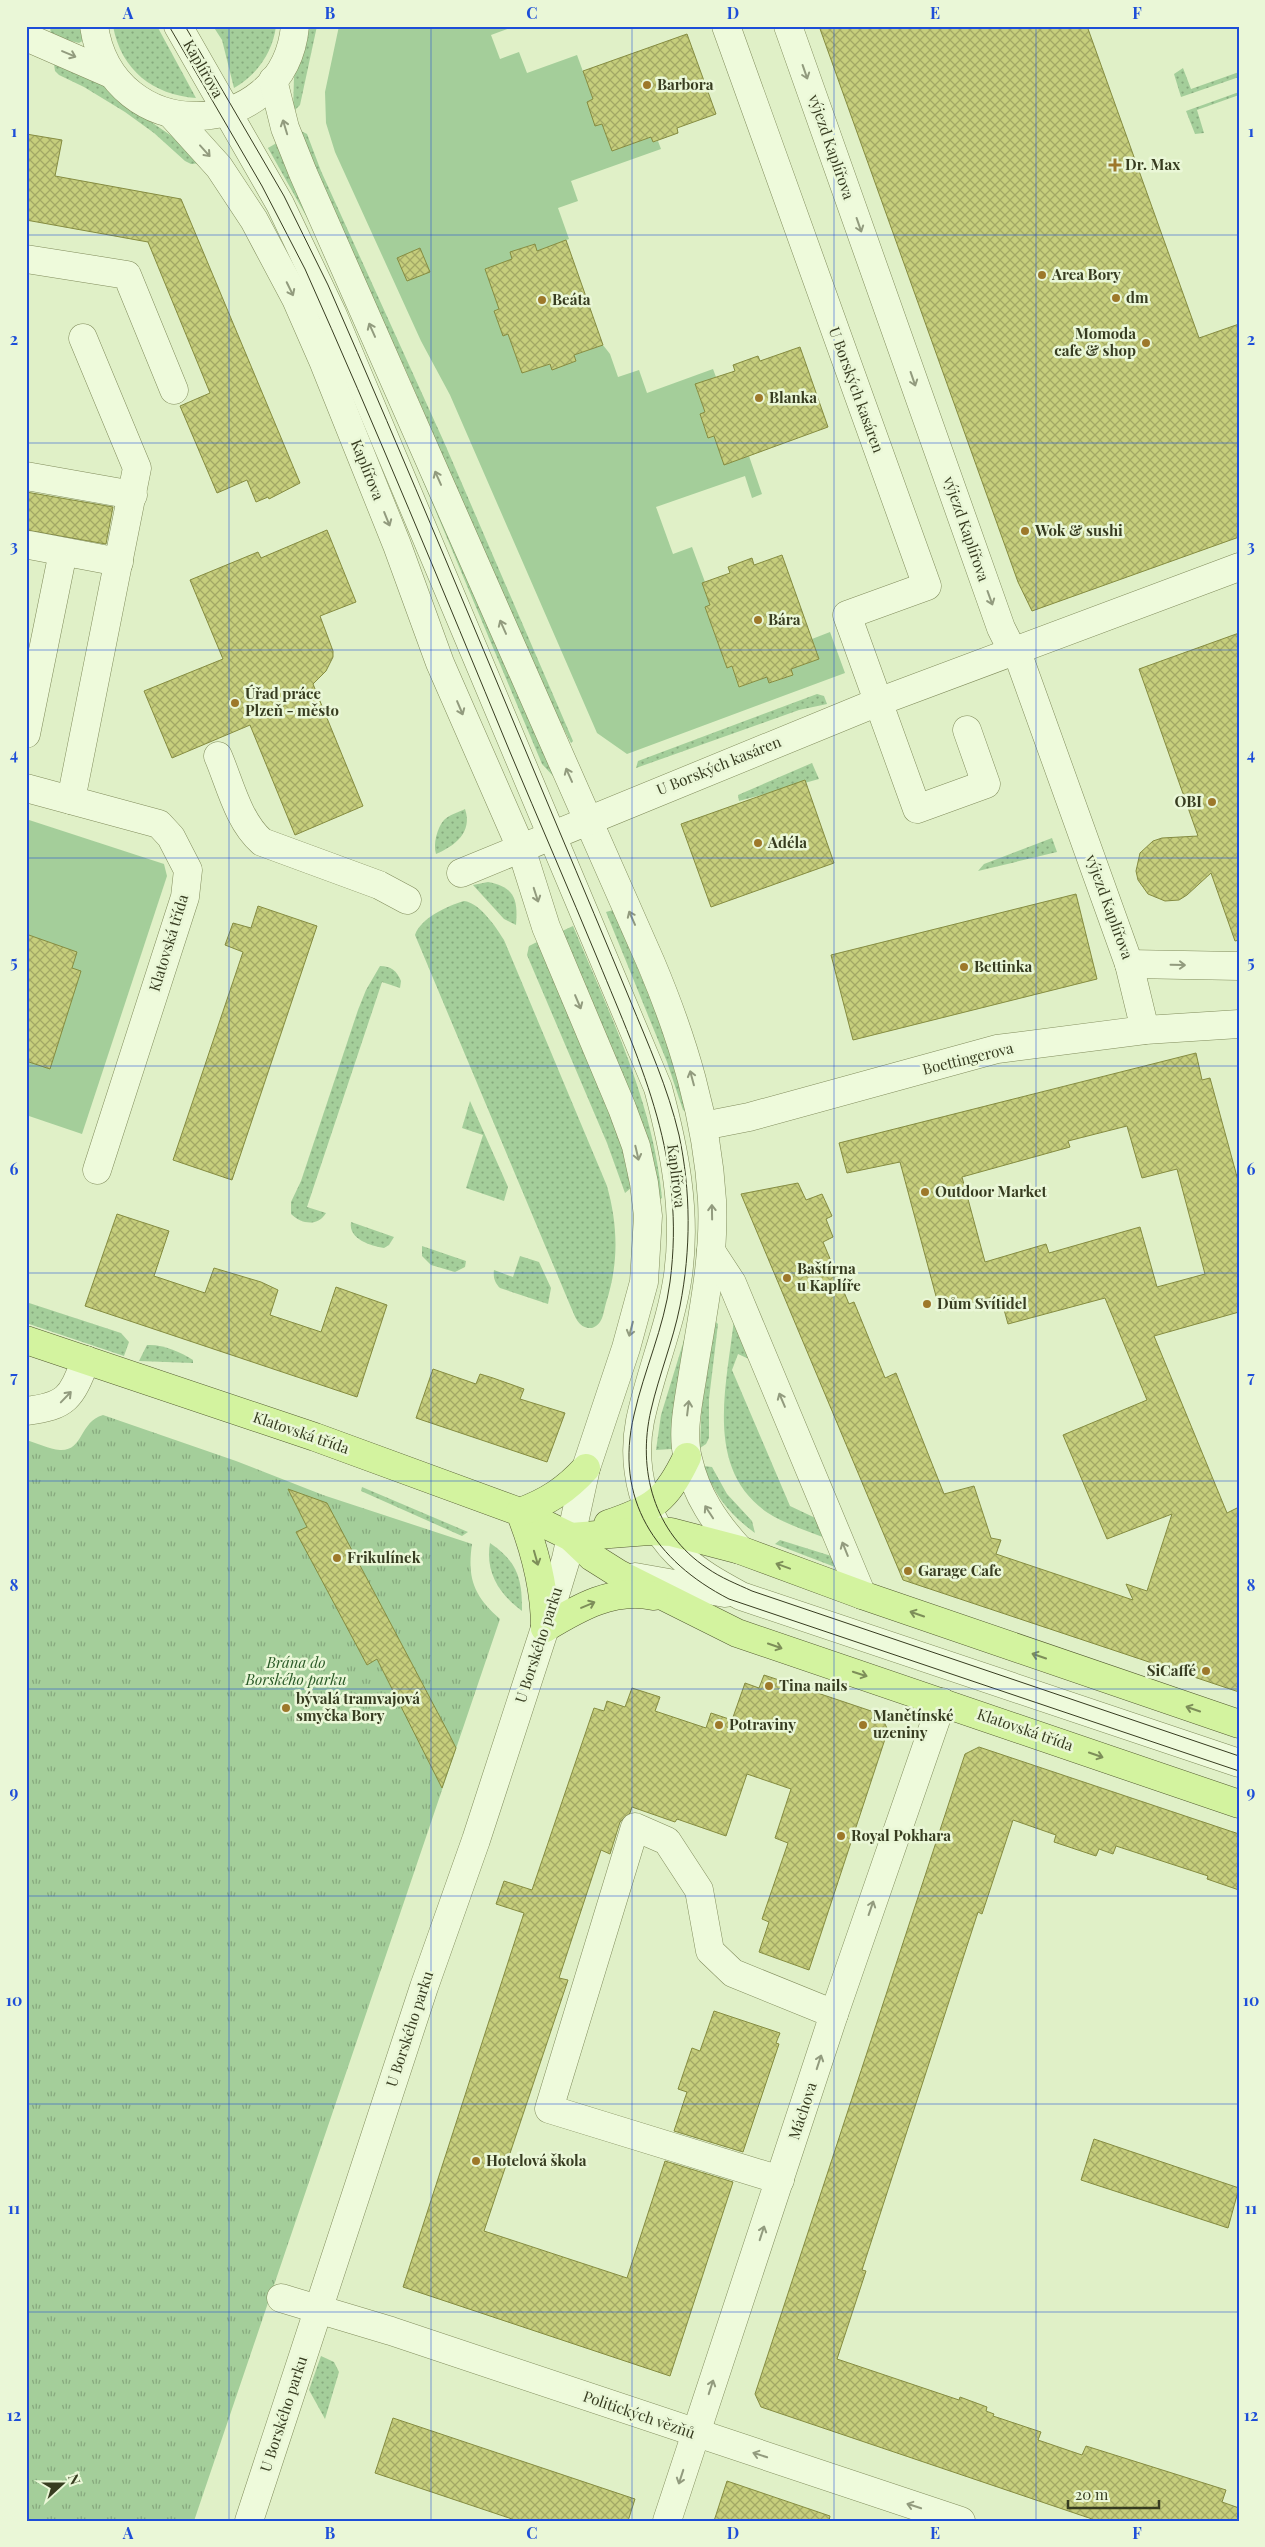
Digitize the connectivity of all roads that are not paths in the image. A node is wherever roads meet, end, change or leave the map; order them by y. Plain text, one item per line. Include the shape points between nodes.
1 (94, 26) edge
2 (178, 26) edge
3 (295, 26) edge
4 (726, 26) edge
5 (788, 26) edge
6 (26, 37) edge
7 (111, 74) junction
8 (273, 80) junction
9 (228, 112) junction
10 (172, 115) junction
11 (26, 259) edge
12 (82, 338) dead end
13 (174, 390) dead end
14 (26, 476) edge
15 (133, 495) junction
16 (29, 545) dead end
17 (63, 552) junction
18 (119, 562) junction
19 (1239, 567) edge
20 (1017, 652) junction
21 (878, 702) junction
22 (967, 730) dead end
23 (26, 734) edge
24 (218, 756) dead end
25 (26, 788) edge
26 (71, 800) junction
27 (589, 820) junction
28 (553, 835) junction
29 (521, 848) junction
30 (461, 873) dead end
31 (407, 900) dead end
32 (1129, 964) junction
33 (1239, 966) edge
34 (1239, 1024) edge
35 (1145, 1030) junction
36 (703, 1126) junction
37 (97, 1170) dead end
38 (711, 1251) junction
39 (26, 1340) edge
40 (86, 1360) junction
41 (26, 1411) edge
42 (687, 1457) junction
43 (586, 1468) junction
44 (520, 1512) junction
45 (654, 1520) junction
46 (571, 1537) junction
47 (740, 1550) junction
48 (618, 1574) junction
49 (862, 1595) junction
50 (741, 1596) junction
51 (672, 1600) junction
52 (545, 1628) junction
53 (942, 1702) junction
54 (1239, 1724) edge
55 (1239, 1763) edge
56 (1239, 1804) edge
57 (834, 2014) junction
58 (780, 2180) junction
59 (281, 2298) dead end
60 (318, 2309) junction
61 (695, 2434) junction
62 (249, 2521) edge
63 (667, 2521) edge
64 (961, 2521) edge

1 - 7 street, Kaplířova via 102,57
2 - 9 street, Kaplířova
3 - 8 street, Kaplířova via 291,47
4 - 21 street, U Borských kasáren via 927,586 847,615
5 -> 20 street, výjezd Kaplířova via 1000,628
6 -> 7 street
7 - 10 street, Kaplířova via 138,100
8 - 9 street, Kaplířova via 249,102
27 -> 8 street via 303,173 285,128
9 - 10 street, Kaplířova via 204,117
9 - 28 street, Kaplířova via 280,204 332,313
10 -> 29 street, Kaplířova via 238,193 296,299 397,545 440,663
11 - 13 street via 127,275
12 - 15 street via 137,468
14 - 15 street
15 - 18 street
16 - 17 street
17 - 18 street
17 - 23 street
18 - 26 street
19 - 20 street, U Borských kasáren
20 - 21 street, U Borských kasáren
20 - 32 street, výjezd Kaplířova
21 - 22 street via 916,809 986,784
21 - 27 street, U Borských kasáren
24 - 31 street via 245,821 262,842 379,884
25 - 26 street, Klatovská třída
26 - 37 street, Klatovská třída via 158,824 170,837 188,870 185,897
27 - 28 street
36 -> 27 street via 682,1040
28 - 29 street
28 - 45 street, Kaplířova via 658,1088 678,1177 681,1223 678,1274 671,1314 640,1421 637,1447 640,1477
29 - 30 street
29 -> 43 street, Kaplířova via 546,927 633,1138 648,1216 644,1282
32 -> 33 street
32 - 35 street, výjezd Kaplířova
34 - 35 street, Boettingerova
35 - 36 street, Boettingerova via 997,1049
38 -> 36 street via 712,1200
42 -> 38 street via 688,1407
49 -> 38 street via 732,1282
39 - 40 main road, Klatovská třída
41 -> 40 street via 61,1404 74,1388
40 - 44 main road, Klatovská třída via 315,1437
42 - 45 main road
47 -> 42 street via 706,1508 694,1483
43 - 44 main road via 568,1488 544,1503
43 - 46 street, Kaplířova
44 - 46 main road, Klatovská třída
44 -> 52 main road via 537,1560
45 - 46 main road via 641,1513
45 - 47 main road via 689,1536
45 - 50 street, Klatovská třída via 678,1554
46 - 48 main road, Klatovská třída via 592,1557
46 - 52 street, U Borského parku
49 -> 47 main road
48 - 50 street, Klatovská třída
48 - 51 main road, Klatovská třída
54 -> 49 main road
50 - 55 street, Klatovská třída
52 -> 51 main road via 590,1603 617,1595 645,1594
51 -> 53 main road, Klatovská třída via 737,1633
52 - 60 street, U Borského parku
53 -> 56 main road, Klatovská třída
57 -> 53 street, Máchova
58 -> 57 street, Máchova
57 - 58 street via 733,1974 710,1951 699,1890 667,1841 635,1827 549,2109
61 -> 58 street, Máchova
59 - 60 street, Politických vězňů
60 - 61 street, Politických vězňů via 391,2330
60 - 62 street, U Borského parku
61 -> 63 street, Máchova
64 -> 61 street, Politických vězňů

